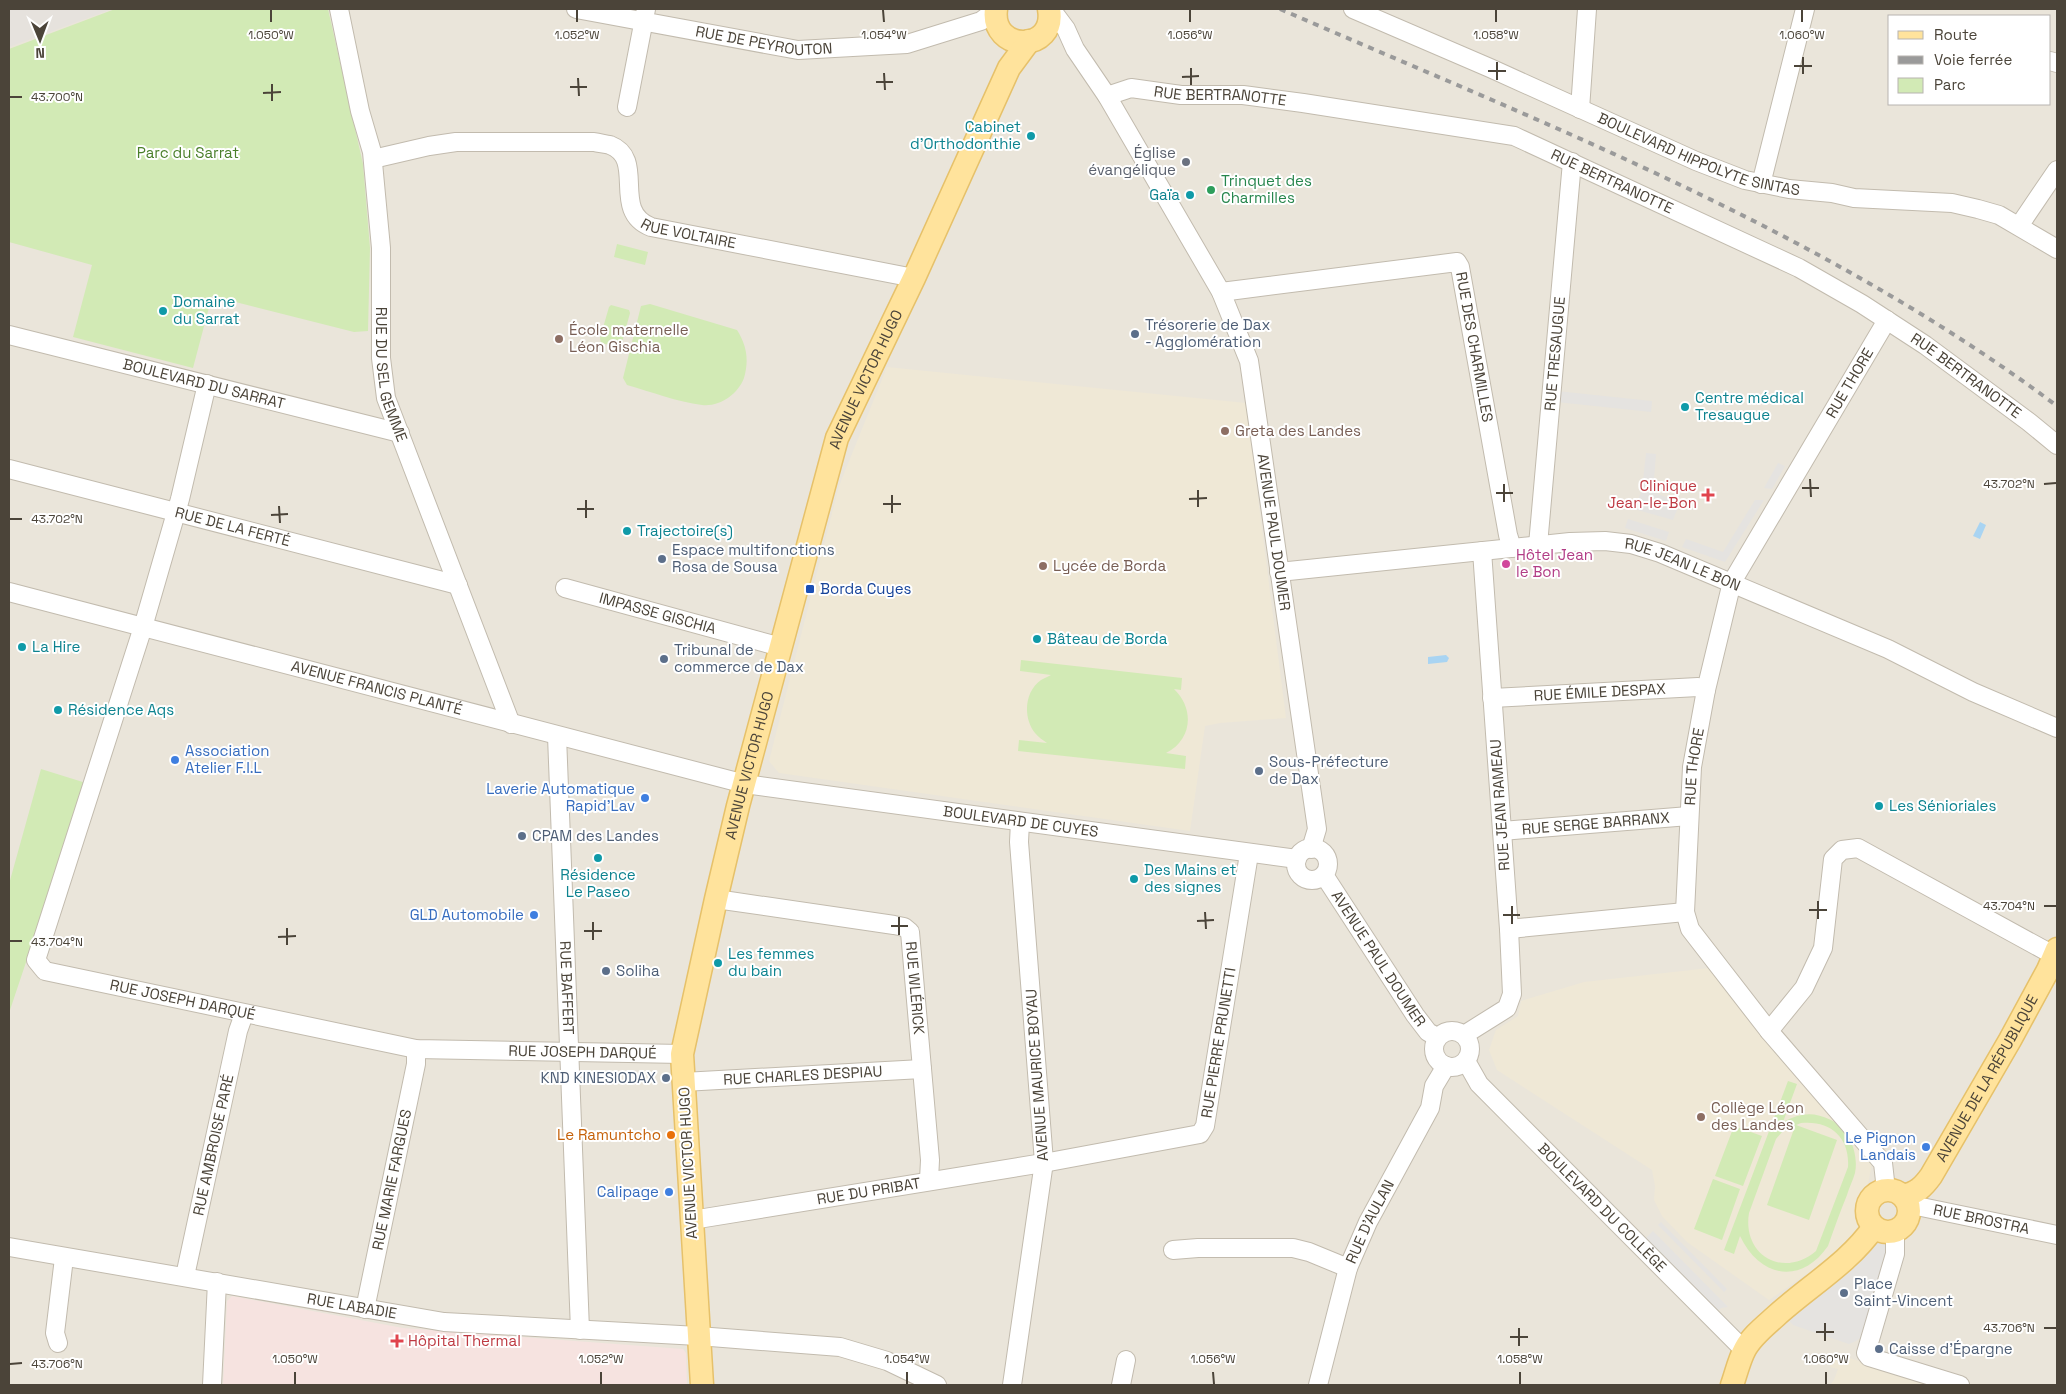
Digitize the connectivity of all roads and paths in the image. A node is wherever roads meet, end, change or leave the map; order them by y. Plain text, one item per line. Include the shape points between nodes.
1 (339, 9) edge
2 (576, 9) edge
3 (1050, 9) edge
4 (1353, 9) edge
5 (1587, 9) edge
6 (1805, 9) edge
7 (644, 16) edge
8 (995, 20) edge
9 (1036, 38) junction
10 (1075, 49) junction
11 (1009, 68) junction
12 (1107, 96) junction
13 (627, 107) dead end
14 (1580, 109) junction
15 (373, 159) junction
16 (1572, 162) junction
17 (2057, 170) edge
18 (1761, 184) junction
19 (2019, 226) junction
20 (2057, 248) edge
21 (914, 278) junction
22 (1221, 292) junction
23 (1887, 320) junction
24 (9, 335) edge
25 (208, 384) junction
26 (400, 433) junction
27 (2057, 445) edge
28 (9, 469) edge
29 (176, 512) junction
30 (1538, 545) junction
31 (1512, 548) junction
32 (1482, 551) junction
33 (1279, 572) junction
34 (1732, 582) junction
35 (458, 586) junction
36 (565, 588) dead end
37 (9, 592) edge
38 (143, 628) junction
39 (781, 647) junction
40 (1706, 690) junction
41 (1492, 698) junction
42 (511, 724) junction
43 (2057, 728) edge
44 (557, 736) junction
45 (745, 784) junction
46 (1689, 816) junction
47 (1020, 822) junction
48 (1502, 831) junction
49 (1249, 854) junction
50 (1304, 854) junction
51 (1324, 875) junction
52 (716, 899) junction
53 (1685, 912) junction
54 (1509, 929) junction
55 (2056, 954) edge
56 (244, 1014) junction
57 (1769, 1031) junction
58 (1464, 1035) junction
59 (1437, 1037) junction
60 (416, 1049) junction
61 (570, 1053) junction
62 (682, 1054) junction
63 (1466, 1061) junction
64 (1446, 1066) junction
65 (922, 1069) junction
66 (684, 1082) junction
67 (1044, 1162) junction
68 (929, 1180) junction
69 (1899, 1197) junction
70 (692, 1220) junction
71 (1885, 1228) junction
72 (2057, 1234) edge
73 (9, 1248) edge
74 (1173, 1250) dead end
75 (64, 1258) junction
76 (1348, 1268) junction
77 (185, 1276) junction
78 (217, 1282) junction
79 (365, 1309) junction
80 (580, 1330) junction
81 (698, 1336) junction
82 (58, 1343) dead end
83 (1744, 1350) junction
84 (1126, 1360) dead end
85 (1321, 1384) edge
86 (212, 1385) edge
87 (702, 1385) edge
88 (938, 1385) edge
89 (1012, 1385) edge
90 (1121, 1385) edge
91 (1732, 1385) edge
92 (1960, 1385) edge

1 - 15 street, RUE DU SEL GEMME
2 - 7 street, RUE DE PEYROUTON
3 - 9 main road via 1050,25
3 - 10 street, AVENUE PAUL DOUMER via 1066,29
4 - 14 street, BOULEVARD HIPPOLYTE SINTAS
5 - 14 street
6 - 18 street
7 - 8 street, RUE DE PEYROUTON via 798,50 907,44
7 - 13 street
8 - 9 main road via 1018,42
8 - 11 main road
9 - 10 street, AVENUE PAUL DOUMER via 1060,40
9 - 11 main road, AVENUE VICTOR HUGO
10 - 12 street, AVENUE PAUL DOUMER
11 - 21 main road, AVENUE VICTOR HUGO
12 - 16 street, RUE BERTRANOTTE via 1131,88 1181,95 1243,95 1304,103 1514,136
12 - 22 street, AVENUE PAUL DOUMER
14 - 18 street, BOULEVARD HIPPOLYTE SINTAS via 1696,161
15 - 21 street, RUE VOLTAIRE via 456,142 594,142 611,146 627,162 631,207 641,223
15 - 26 street, RUE DU SEL GEMME via 382,248 381,358 386,398
16 - 23 street, RUE BERTRANOTTE via 1799,268
16 - 30 street, RUE TRESAUGUE
17 - 19 street
18 - 19 street, BOULEVARD HIPPOLYTE SINTAS via 1854,198 1952,203 1998,215
19 - 20 street, BOULEVARD HIPPOLYTE SINTAS
21 - 39 main road, AVENUE VICTOR HUGO via 838,438
22 - 31 street, RUE DES CHARMILLES via 1457,262
22 - 33 street, AVENUE PAUL DOUMER via 1248,361
23 - 27 street, RUE BERTRANOTTE
23 - 34 street, RUE THORE
24 - 25 street, BOULEVARD DU SARRAT
25 - 26 street, BOULEVARD DU SARRAT
25 - 29 street
26 - 35 street, RUE DU SEL GEMME
28 - 29 street, RUE DE LA FERTÉ
29 - 35 street, RUE DE LA FERTÉ
29 - 38 street
30 - 31 street, RUE JEAN LE BON
30 - 34 street, RUE JEAN LE BON via 1605,541 1631,544
31 - 32 street, RUE JEAN LE BON
32 - 33 street, RUE JEAN LE BON
32 - 41 street, RUE JEAN RAMEAU
33 - 50 street, AVENUE PAUL DOUMER via 1317,829
34 - 40 street, RUE THORE
34 - 43 street, RUE JEAN LE BON via 1888,649 1973,692
35 - 42 street, RUE DU SEL GEMME
36 - 39 street, IMPASSE GISCHIA
37 - 38 street, AVENUE FRANCIS PLANTÉ
38 - 42 street, AVENUE FRANCIS PLANTÉ
38 - 56 street, RUE JOSEPH DARQUÉ via 36,960 45,971
39 - 45 main road, AVENUE VICTOR HUGO
40 - 41 street, RUE ÉMILE DESPAX via 1698,687
40 - 46 street, RUE THORE via 1692,767
41 - 48 street, RUE JEAN RAMEAU
42 - 44 street, AVENUE FRANCIS PLANTÉ
44 - 45 street, AVENUE FRANCIS PLANTÉ
44 - 61 street, RUE BAFFERT
45 - 47 street, BOULEVARD DE CUYES
45 - 52 main road, AVENUE VICTOR HUGO
46 - 48 street, RUE SERGE BARRANX
46 - 53 street, RUE THORE
47 - 49 street, BOULEVARD DE CUYES
47 - 67 street, AVENUE MAURICE BOYAU
48 - 54 street, RUE JEAN RAMEAU
49 - 50 street, BOULEVARD DE CUYES
49 - 67 street, RUE PIERRE PRUNETTI via 1204,1130 1195,1135
50 - 51 street via 1321,851 1328,860
50 - 51 street via 1298,870 1304,878 1315,880
51 - 59 street, AVENUE PAUL DOUMER via 1415,1015 1428,1032
52 - 62 main road, AVENUE VICTOR HUGO
52 - 65 street, RUE WLÉRICK via 904,927 910,932
53 - 54 street
53 - 57 street, RUE THORE via 1690,929
54 - 58 street, RUE JEAN RAMEAU via 1512,994 1507,1008
55 - 57 street via 1858,848 1842,850 1833,859 1823,948 1804,988
55 - 69 main road, AVENUE DE LA RÉPUBLIQUE via 1931,1176 1913,1194
56 - 60 street, RUE JOSEPH DARQUÉ
56 - 77 street, RUE AMBROISE PARÉ
57 - 69 street, RUE THORE via 1883,1163
58 - 59 street via 1447,1031
58 - 63 street via 1470,1050
59 - 64 street via 1434,1054 1440,1064
60 - 61 street, RUE JOSEPH DARQUÉ
60 - 79 street, RUE MARIE FARGUES via 416,1064
61 - 62 street, RUE JOSEPH DARQUÉ
61 - 80 street, RUE BAFFERT
62 - 66 main road, AVENUE VICTOR HUGO
63 - 64 street via 1457,1067
63 - 83 street, BOULEVARD DU COLLÈGE via 1479,1084
64 - 76 street, RUE D'AULAN via 1434,1086 1430,1108 1368,1222
65 - 66 street, RUE CHARLES DESPIAU
65 - 68 street, RUE WLÉRICK
66 - 70 main road, AVENUE VICTOR HUGO
67 - 68 street, RUE DU PRIBAT
67 - 89 street, AVENUE MAURICE BOYAU
68 - 70 street, RUE DU PRIBAT
69 - 71 main road via 1908,1216 1901,1227
69 - 71 main road via 1879,1192 1869,1201 1867,1215
69 - 72 street, RUE BROSTRA
70 - 81 main road, AVENUE VICTOR HUGO
71 - 83 main road via 1773,1318
71 - 92 street via 1895,1254 1866,1353 1869,1357
73 - 75 street, RUE LABADIE
74 - 76 street via 1293,1248
75 - 77 street, RUE LABADIE
75 - 82 street via 55,1333
76 - 85 street, RUE D'AULAN
77 - 78 street, RUE LABADIE
78 - 79 street, RUE LABADIE
78 - 86 street
79 - 80 street, RUE LABADIE via 444,1322
80 - 81 street, RUE LABADIE
81 - 87 main road, AVENUE VICTOR HUGO
81 - 88 street, RUE LABADIE via 840,1347 887,1361
83 - 91 main road
84 - 90 street

